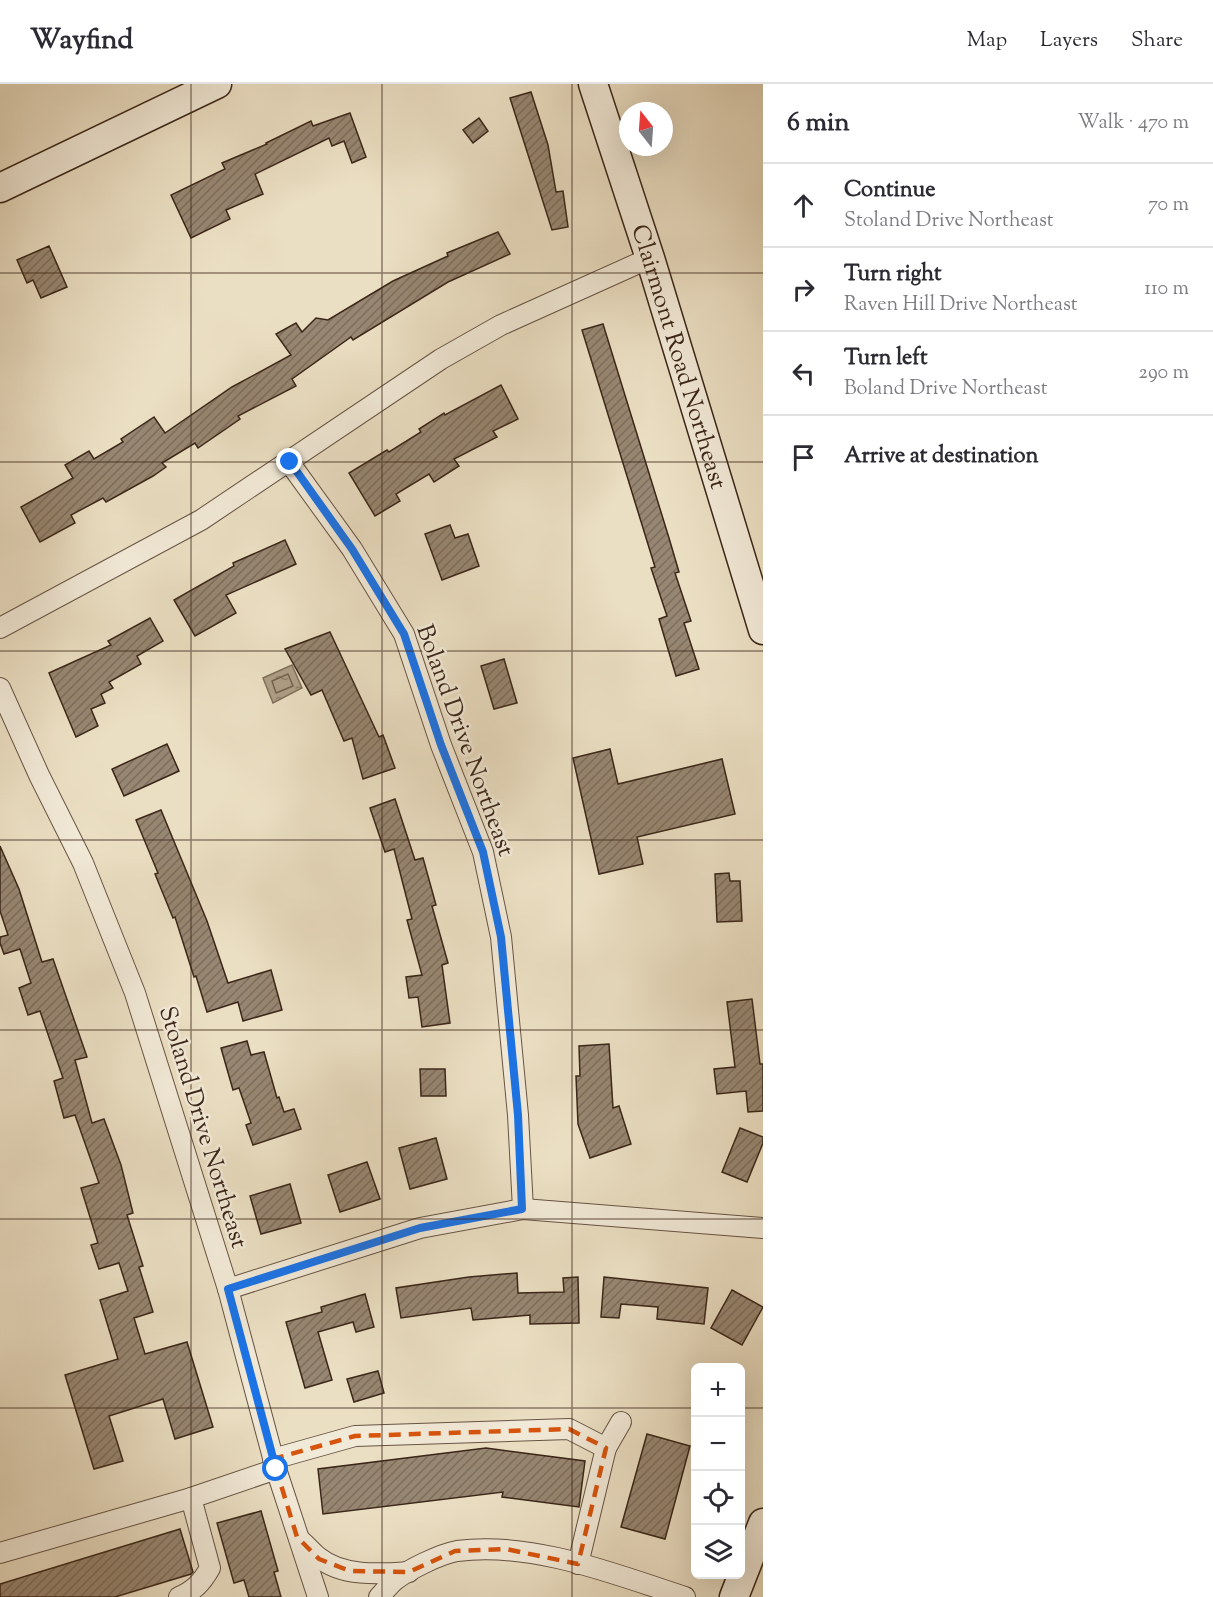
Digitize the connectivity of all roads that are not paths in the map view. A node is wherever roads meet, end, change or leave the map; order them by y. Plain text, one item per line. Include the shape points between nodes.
1 (217, 84) edge
2 (593, 84) edge
3 (0, 188) edge
4 (650, 258) junction
5 (290, 462) junction
6 (0, 628) edge
7 (763, 630) edge
8 (0, 688) edge
9 (522, 1209) junction
10 (763, 1228) edge
11 (228, 1289) junction
12 (621, 1422) dead end
13 (606, 1448) junction
14 (275, 1464) junction
15 (190, 1498) junction
16 (763, 1523) edge
17 (297, 1537) junction
18 (0, 1553) edge
19 (578, 1563) junction
20 (410, 1572) junction
21 (179, 1597) edge
22 (318, 1597) edge
23 (379, 1597) edge
24 (684, 1597) edge
25 (734, 1597) edge

1 - 3 main road
2 - 4 main road, Clairmont Road Northeast
4 - 5 street via 501,325 451,353
4 - 7 main road, Clairmont Road Northeast
5 - 6 street via 201,520
5 - 9 street, Boland Drive Northeast via 352,549 404,634 441,745 483,852 501,937 518,1115
8 - 11 street, Stoland Drive Northeast via 83,863 135,993
9 - 10 street
9 - 11 street via 420,1228
11 - 14 street, Stoland Drive Northeast
12 - 13 street
13 - 14 street via 569,1429 355,1436
13 - 19 street
14 - 15 street
14 - 17 street, Stoland Drive Northeast
15 - 18 street
15 - 21 street via 210,1568 194,1590
16 - 25 main road
17 - 20 street via 319,1559 350,1571
17 - 22 street, Stoland Drive Northeast
19 - 20 street via 506,1549 455,1551
19 - 24 street
20 - 23 street via 394,1581

